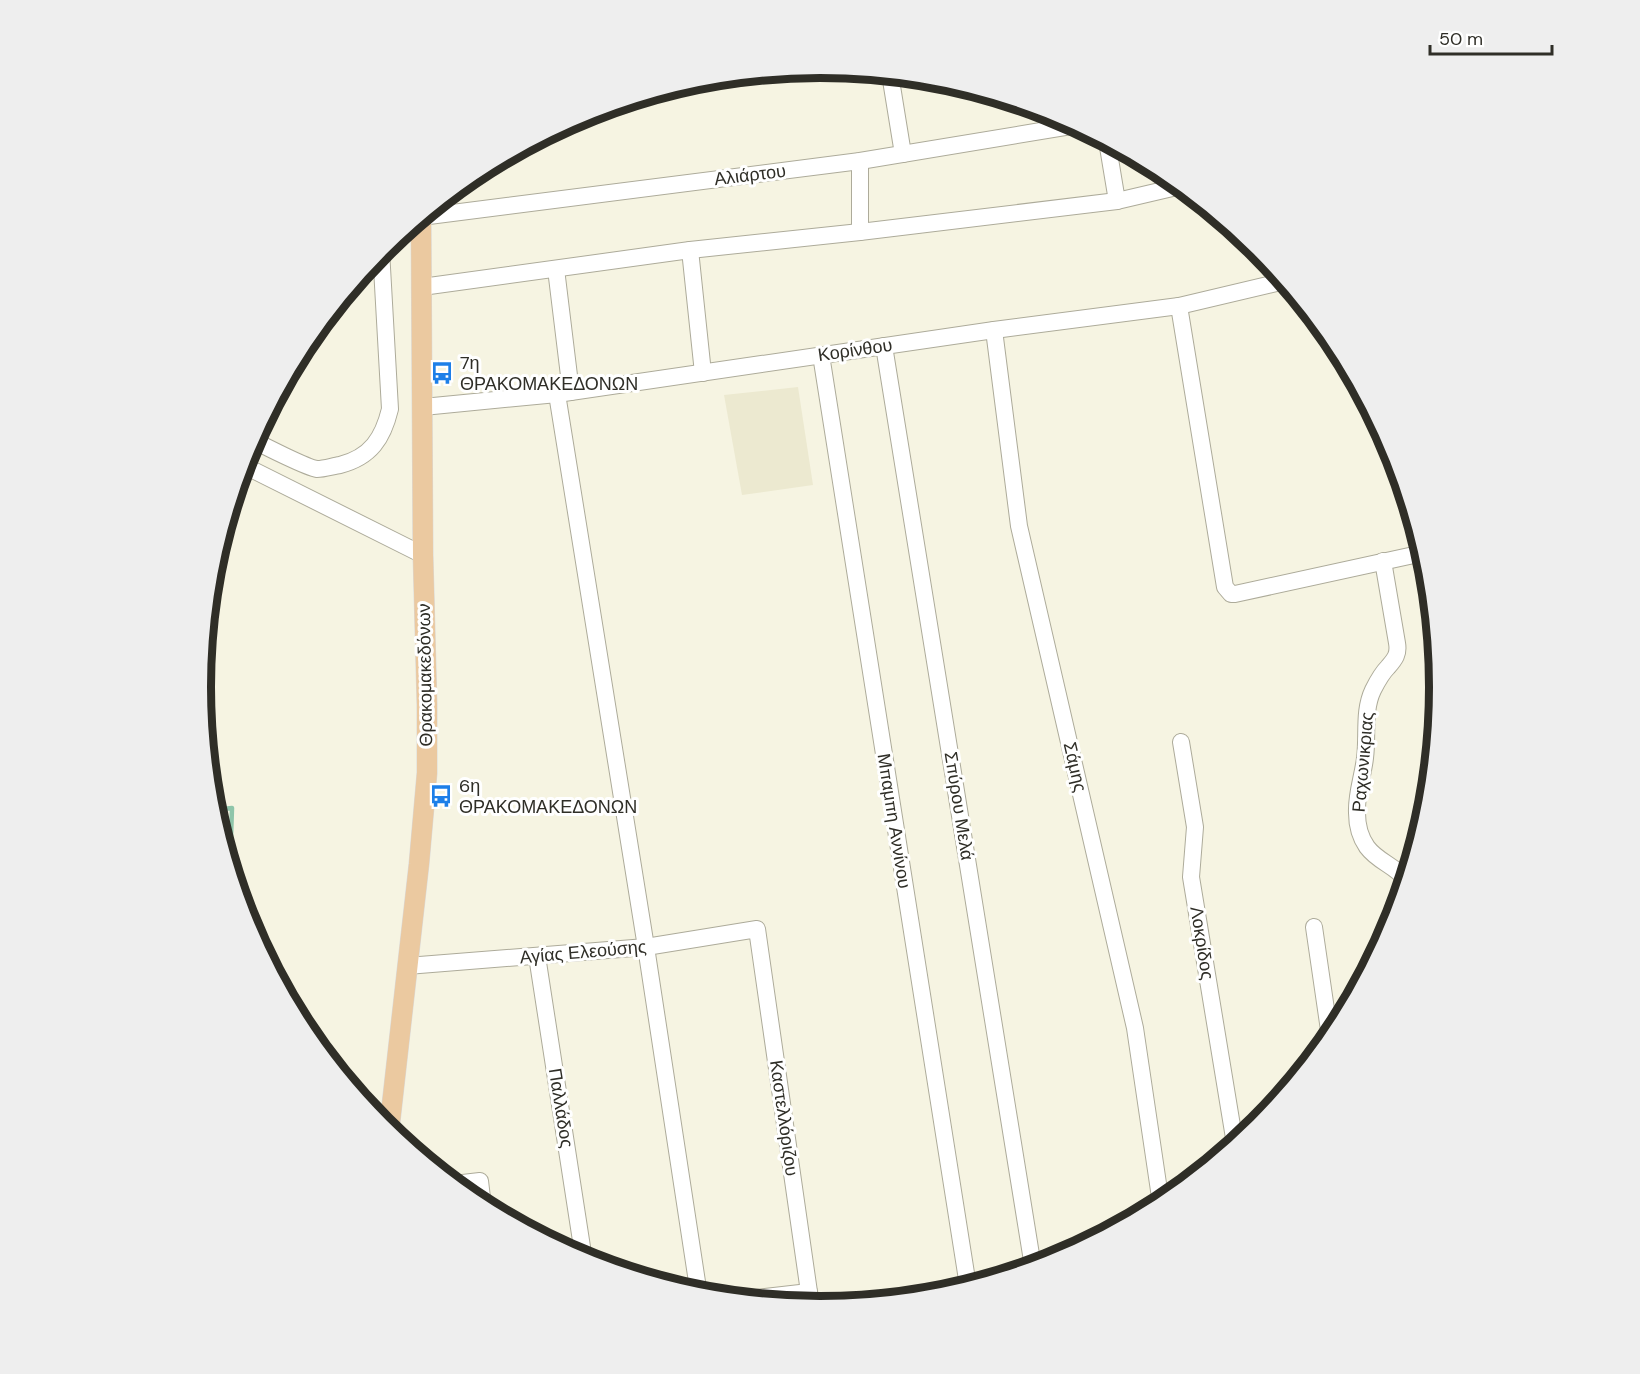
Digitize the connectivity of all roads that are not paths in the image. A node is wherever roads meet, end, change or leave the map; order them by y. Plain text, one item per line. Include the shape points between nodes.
1 (891, 82) edge
2 (1061, 128) edge
3 (1109, 152) edge
4 (903, 154) junction
5 (860, 161) junction
6 (1169, 189) edge
7 (1116, 201) junction
8 (435, 215) edge
9 (421, 226) edge
10 (860, 232) junction
11 (690, 250) junction
12 (382, 264) edge
13 (556, 269) junction
14 (1277, 284) edge
15 (422, 287) junction
16 (1179, 306) junction
17 (994, 330) junction
18 (884, 346) junction
19 (820, 355) junction
20 (703, 373) junction
21 (564, 393) junction
22 (423, 407) junction
23 (262, 444) edge
24 (251, 469) edge
25 (423, 555) junction
26 (1414, 555) edge
27 (1383, 561) junction
28 (1181, 742) dead end
29 (1400, 874) edge
30 (1314, 927) dead end
31 (757, 929) joint
32 (646, 947) junction
33 (537, 956) junction
34 (407, 966) junction
35 (1328, 1022) edge
36 (390, 1119) edge
37 (1233, 1134) edge
38 (467, 1183) edge
39 (1159, 1192) edge
40 (481, 1193) edge
41 (582, 1248) edge
42 (1032, 1258) edge
43 (967, 1278) edge
44 (697, 1283) edge
45 (810, 1296) edge

1 - 4 street
2 - 4 street, Αλιάρτου
3 - 7 street
4 - 5 street, Αλιάρτου
5 - 8 street, Αλιάρτου
5 - 10 street
6 - 7 street
7 - 10 street
9 - 15 main road, Θρακομακεδόνων
10 - 11 street
11 - 13 street
11 - 20 street
12 - 23 street via 390,409 376,444 352,462 315,469
13 - 15 street
13 - 21 street
14 - 16 street, Κορίνθου
15 - 22 main road, Θρακομακεδόνων
16 - 17 street, Κορίνθου
16 - 27 street via 1226,589 1235,594
17 - 18 street, Κορίνθου
17 - 39 street, Σάμης via 1019,526 1135,1028
18 - 19 street, Κορίνθου
18 - 42 street, Σπύρου Μελά
19 - 20 street, Κορίνθου
19 - 43 street, Μπαμπη Αννίνου
20 - 21 street, Κορίνθου
21 - 22 street, Κορίνθου
21 - 32 street
22 - 25 main road, Θρακομακεδόνων
24 - 25 street
25 - 34 main road, Θρακομακεδόνων via 427,773
26 - 27 street
27 - 29 street, Ραχωνικριας via 1398,652 1368,705 1356,810 1368,848
28 - 37 street, Λοκρίδος via 1195,827 1191,877
30 - 35 street
31 - 32 street, Αγίας Ελεούσης
31 - 45 street, Καστελλόριζου
32 - 33 street, Αγίας Ελεούσης
32 - 44 street
33 - 34 street, Αγίας Ελεούσης
33 - 41 street, Παλλάδος
34 - 36 main road, Θρακομακεδόνων
38 - 40 street via 480,1181

